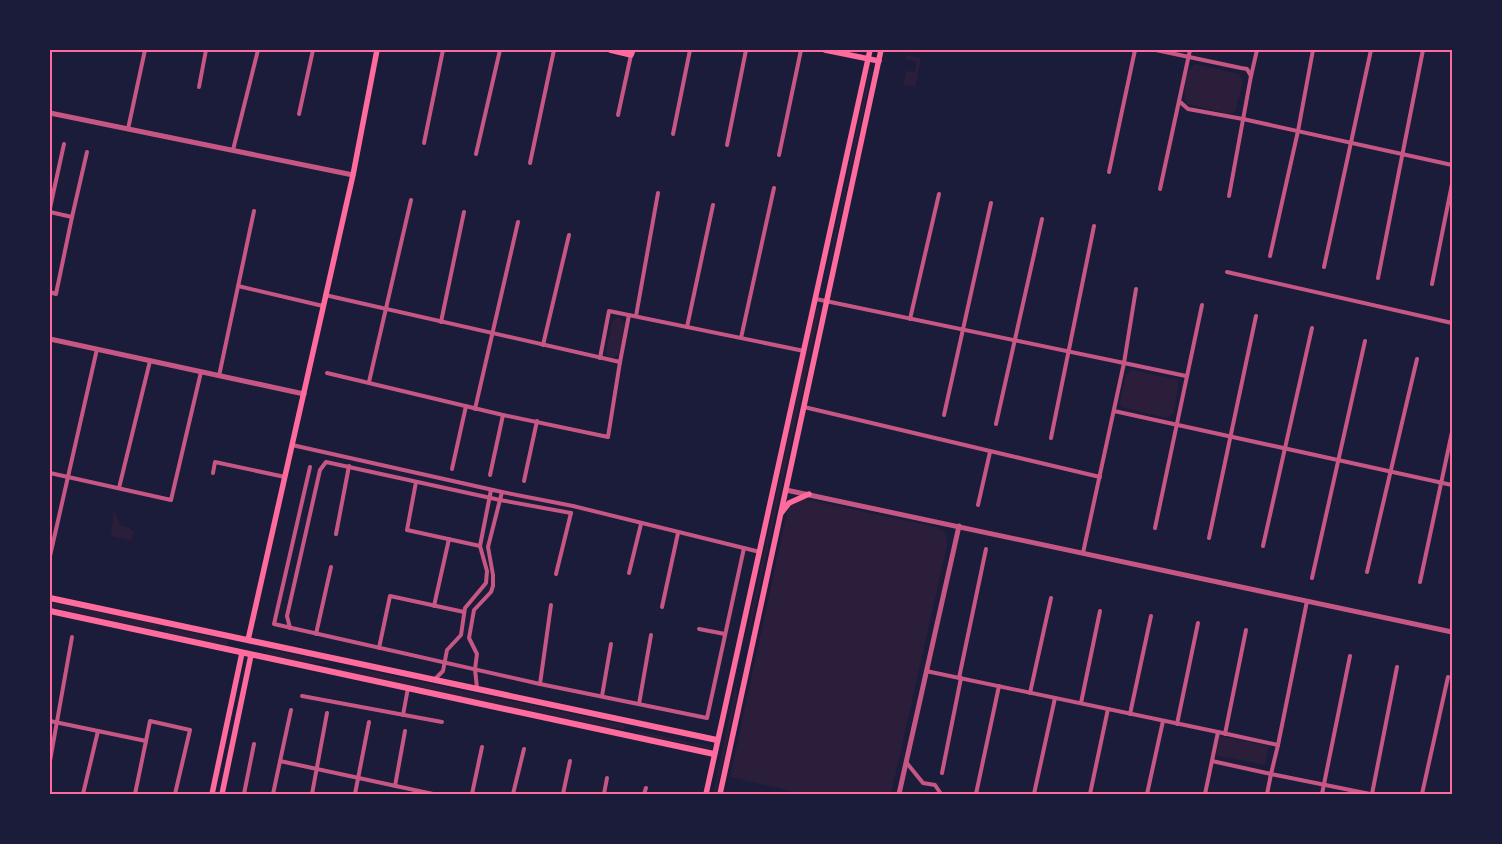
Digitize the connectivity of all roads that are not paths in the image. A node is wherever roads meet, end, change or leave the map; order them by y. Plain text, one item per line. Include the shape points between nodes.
1 (145, 50) edge
2 (206, 50) edge
3 (258, 50) edge
4 (313, 50) edge
5 (378, 50) edge
6 (443, 50) edge
7 (500, 50) edge
8 (554, 50) edge
9 (610, 50) edge
10 (690, 50) edge
11 (746, 50) edge
12 (801, 50) edge
13 (825, 50) edge
14 (870, 50) edge
15 (881, 50) edge
16 (1135, 50) edge
17 (1156, 50) edge
18 (1190, 50) edge
19 (1257, 50) edge
20 (1313, 50) edge
21 (1371, 50) edge
22 (1423, 50) edge
23 (632, 52) edge
24 (845, 52) edge
25 (1189, 57) junction
26 (868, 59) junction
27 (879, 61) junction
28 (1251, 76) junction
29 (199, 87) dead end
30 (1180, 101) junction
31 (50, 113) edge
32 (300, 114) dead end
33 (618, 115) dead end
34 (1243, 119) junction
35 (128, 129) junction
36 (1298, 131) junction
37 (673, 134) dead end
38 (424, 143) dead end
39 (1350, 143) junction
40 (64, 144) dead end
41 (727, 145) dead end
42 (233, 150) junction
43 (87, 152) dead end
44 (476, 154) dead end
45 (1403, 154) junction
46 (779, 155) dead end
47 (530, 163) dead end
48 (1452, 165) edge
49 (1108, 172) dead end
50 (353, 175) junction
51 (1452, 184) edge
52 (774, 188) dead end
53 (1160, 189) dead end
54 (658, 193) dead end
55 (939, 194) dead end
56 (1229, 196) dead end
57 (410, 200) dead end
58 (991, 203) dead end
59 (713, 204) dead end
60 (50, 208) edge
61 (254, 211) dead end
62 (50, 212) edge
63 (464, 212) dead end
64 (72, 217) junction
65 (1042, 219) dead end
66 (518, 222) dead end
67 (1094, 226) dead end
68 (569, 235) dead end
69 (1270, 256) dead end
70 (1324, 267) dead end
71 (1227, 272) dead end
72 (1378, 278) dead end
73 (1432, 284) dead end
74 (238, 286) junction
75 (1136, 289) dead end
76 (50, 292) edge
77 (325, 296) junction
78 (816, 299) junction
79 (826, 301) junction
80 (323, 306) junction
81 (1202, 306) dead end
82 (386, 310) junction
83 (629, 315) junction
84 (636, 316) junction
85 (1256, 316) dead end
86 (910, 318) junction
87 (441, 322) junction
88 (1452, 323) edge
89 (687, 327) junction
90 (1312, 328) dead end
91 (963, 330) junction
92 (493, 334) junction
93 (741, 338) junction
94 (50, 339) edge
95 (1015, 340) junction
96 (1365, 341) dead end
97 (544, 345) junction
98 (97, 349) junction
99 (804, 351) junction
100 (1068, 352) junction
101 (600, 358) junction
102 (1416, 359) dead end
103 (150, 361) junction
104 (620, 362) junction
105 (1124, 363) junction
106 (201, 372) junction
107 (327, 374) dead end
108 (219, 376) junction
109 (1186, 376) junction
110 (369, 382) junction
111 (304, 394) junction
112 (466, 406) junction
113 (804, 407) junction
114 (476, 409) junction
115 (1114, 412) junction
116 (503, 415) junction
117 (944, 415) dead end
118 (537, 421) junction
119 (996, 424) dead end
120 (1176, 424) junction
121 (1452, 432) edge
122 (1230, 437) junction
123 (1051, 438) dead end
124 (292, 444) junction
125 (1284, 448) junction
126 (990, 452) junction
127 (1338, 460) junction
128 (349, 466) junction
129 (310, 467) dead end
130 (452, 469) dead end
131 (1390, 470) junction
132 (50, 473) edge
133 (213, 473) dead end
134 (490, 475) dead end
135 (67, 477) junction
136 (285, 477) junction
137 (1100, 477) junction
138 (524, 481) dead end
139 (416, 482) junction
140 (1440, 483) junction
141 (1452, 485) edge
142 (119, 488) junction
143 (491, 490) junction
144 (786, 490) junction
145 (502, 492) junction
146 (809, 494) junction
147 (489, 498) junction
148 (500, 500) junction
149 (978, 505) dead end
150 (573, 506) junction
151 (571, 513) junction
152 (780, 516) junction
153 (641, 524) junction
154 (959, 526) junction
155 (1155, 528) dead end
156 (678, 533) junction
157 (336, 534) dead end
158 (1209, 538) dead end
159 (449, 539) junction
160 (480, 546) junction
161 (1263, 546) dead end
162 (744, 548) junction
163 (986, 549) dead end
164 (760, 552) junction
165 (1083, 553) junction
166 (50, 556) edge
167 (331, 567) dead end
168 (1367, 572) dead end
169 (629, 573) dead end
170 (556, 574) dead end
171 (1312, 578) dead end
172 (1420, 582) dead end
173 (50, 598) edge
174 (1051, 598) dead end
175 (1307, 601) junction
176 (552, 605) dead end
177 (434, 606) junction
178 (662, 607) dead end
179 (50, 611) edge
180 (1100, 611) dead end
181 (464, 612) junction
182 (1151, 616) dead end
183 (167, 623) junction
184 (1198, 623) dead end
185 (290, 628) junction
186 (699, 629) dead end
187 (1246, 630) dead end
188 (1452, 632) edge
189 (316, 634) junction
190 (725, 634) junction
191 (651, 635) dead end
192 (165, 636) junction
193 (72, 637) dead end
194 (248, 640) junction
195 (611, 644) dead end
196 (379, 648) junction
197 (242, 653) junction
198 (251, 655) junction
199 (1350, 656) dead end
200 (336, 658) junction
201 (736, 659) junction
202 (748, 661) junction
203 (444, 662) junction
204 (240, 664) junction
205 (249, 666) junction
206 (1397, 667) dead end
207 (474, 669) junction
208 (926, 671) junction
209 (333, 672) junction
210 (1448, 677) dead end
211 (960, 678) junction
212 (435, 679) junction
213 (540, 684) junction
214 (999, 686) junction
215 (408, 688) junction
216 (477, 688) junction
217 (1030, 693) junction
218 (302, 696) dead end
219 (602, 696) junction
220 (1055, 698) junction
221 (1081, 703) junction
222 (639, 704) junction
223 (1108, 709) junction
224 (291, 710) dead end
225 (327, 713) dead end
226 (1130, 714) junction
227 (403, 715) junction
228 (50, 721) edge
229 (1163, 721) junction
230 (369, 722) dead end
231 (442, 722) dead end
232 (632, 722) junction
233 (59, 723) junction
234 (1177, 724) junction
235 (98, 731) junction
236 (405, 731) dead end
237 (1218, 732) junction
238 (1225, 734) junction
239 (629, 735) junction
240 (717, 740) junction
241 (146, 741) junction
242 (254, 744) dead end
243 (1278, 745) junction
244 (482, 747) dead end
245 (524, 749) dead end
246 (714, 754) junction
247 (50, 761) edge
248 (280, 761) junction
249 (570, 761) dead end
250 (1212, 761) junction
251 (906, 762) junction
252 (317, 769) junction
253 (942, 773) dead end
254 (1271, 774) junction
255 (359, 778) junction
256 (607, 778) dead end
257 (1324, 785) junction
258 (395, 786) junction
259 (646, 788) dead end
260 (409, 789) junction
261 (83, 794) edge
262 (135, 794) edge
263 (175, 794) edge
264 (212, 794) edge
265 (222, 794) edge
266 (244, 794) edge
267 (273, 794) edge
268 (312, 794) edge
269 (355, 794) edge
270 (408, 794) edge
271 (433, 794) edge
272 (472, 794) edge
273 (513, 794) edge
274 (563, 794) edge
275 (604, 794) edge
276 (644, 794) edge
277 (706, 794) edge
278 (720, 794) edge
279 (899, 794) edge
280 (941, 794) edge
281 (976, 794) edge
282 (1034, 794) edge
283 (1090, 794) edge
284 (1147, 794) edge
285 (1205, 794) edge
286 (1266, 794) edge
287 (1322, 794) edge
288 (1371, 794) edge
289 (1422, 794) edge

1 - 35 street
2 - 29 street
3 - 42 street
4 - 32 street
5 - 50 main road
6 - 38 street
7 - 44 street
8 - 47 street
9 - 23 main road
10 - 37 street
11 - 41 street
12 - 46 street
13 - 24 main road
14 - 26 main road
15 - 27 main road
16 - 49 street
17 - 25 street
18 - 25 street
19 - 28 street
20 - 36 street
21 - 39 street
22 - 45 street
23 - 33 street
24 - 26 main road
25 - 28 street via 1247,69
25 - 30 street
26 - 27 main road
26 - 78 main road
27 - 79 main road
28 - 34 street
30 - 34 street via 1188,109
30 - 53 street
31 - 35 street
34 - 36 street
34 - 56 street
35 - 42 street
36 - 39 street
36 - 69 street
39 - 45 street
39 - 70 street
40 - 60 street
42 - 50 street
43 - 64 street
45 - 48 street
45 - 72 street
50 - 77 main road
51 - 73 street
52 - 93 street
54 - 84 street
55 - 86 street
57 - 82 street
58 - 91 street
59 - 89 street
61 - 74 street
62 - 64 street
63 - 87 street
64 - 76 street via 56,294
65 - 95 street
66 - 92 street
67 - 100 street
68 - 97 street
71 - 88 street
74 - 80 street
74 - 108 street
75 - 105 street
77 - 80 main road
77 - 82 street
78 - 79 street
78 - 99 main road
79 - 86 street
79 - 113 main road
80 - 111 main road
81 - 109 street
82 - 87 street
82 - 110 street
83 - 84 street
83 - 101 street via 609,311
83 - 104 street
84 - 89 street
85 - 122 street
86 - 91 street
87 - 92 street
89 - 93 street
90 - 125 street
91 - 95 street
91 - 117 street
92 - 97 street
92 - 114 street
93 - 99 street
94 - 98 street
95 - 100 street
95 - 119 street
96 - 127 street
97 - 101 street
98 - 103 street
98 - 135 street
99 - 164 main road
100 - 105 street
100 - 123 street
101 - 104 street
102 - 131 street
103 - 106 street
103 - 142 street
104 - 118 street via 608,437
105 - 109 street
105 - 115 street
106 - 108 street
106 - 142 street via 171,500
107 - 110 street
108 - 111 street
109 - 120 street
110 - 112 street
111 - 124 main road
112 - 114 street
112 - 130 street
113 - 126 street
113 - 144 main road
114 - 116 street
115 - 120 street
115 - 137 street
116 - 118 street
116 - 134 street
118 - 138 street
120 - 122 street
120 - 155 street
121 - 140 street
122 - 125 street
122 - 158 street
124 - 136 main road
124 - 143 street
125 - 127 street
125 - 161 street
126 - 137 street
126 - 149 street
127 - 131 street
127 - 171 street
128 - 139 street
128 - 157 street
128 - 185 street via 326,462 320,470 287,616
129 - 185 street via 274,624
131 - 140 street
131 - 168 street
132 - 135 street
133 - 136 street via 215,462
135 - 142 street
135 - 166 street
136 - 194 main road
137 - 165 street
139 - 147 street
139 - 159 street via 407,530
140 - 141 street
140 - 172 street
143 - 145 street
143 - 147 street
144 - 146 street
144 - 152 main road
145 - 148 street
145 - 150 street
146 - 152 main road via 789,503
146 - 154 street
147 - 148 street
147 - 160 street
148 - 151 street
148 - 207 street via 488,547 493,586 474,610 469,638 477,654
150 - 151 street
150 - 153 street
151 - 170 street
152 - 202 main road
153 - 156 street
153 - 169 street
154 - 165 street
154 - 208 street
156 - 162 street
156 - 178 street
159 - 160 street
159 - 177 street
160 - 181 street via 488,577
162 - 164 street
162 - 190 street
163 - 211 street
164 - 201 main road
165 - 175 street
167 - 189 street
173 - 183 main road
174 - 217 street
175 - 188 street
175 - 243 street
176 - 213 street
177 - 181 street
177 - 196 street via 390,596
179 - 192 main road
180 - 221 street
181 - 203 street via 461,635 446,650
182 - 226 street
183 - 192 main road via 162,631
183 - 194 main road
184 - 234 street
185 - 189 street
186 - 190 street
187 - 238 street
189 - 196 street
190 - 222 street via 707,718
191 - 222 street
192 - 197 main road
193 - 233 street
194 - 200 main road
195 - 219 street
196 - 203 street
197 - 198 main road
197 - 204 main road
198 - 205 main road
198 - 209 main road
199 - 257 street
200 - 209 main road
200 - 212 main road
201 - 202 main road
201 - 240 main road
202 - 278 main road
203 - 207 street
203 - 212 street via 443,671
204 - 205 main road
204 - 264 main road
205 - 265 main road
206 - 288 street
207 - 213 street
207 - 216 street
208 - 211 street
208 - 251 street
209 - 215 main road
210 - 289 street
211 - 214 street
211 - 253 street
212 - 216 main road
213 - 219 street
214 - 217 street
214 - 281 street
215 - 227 street
215 - 239 main road
216 - 232 main road
217 - 220 street
218 - 227 street
219 - 222 street
220 - 221 street
220 - 282 street
221 - 223 street
223 - 226 street
223 - 283 street
224 - 248 street
225 - 252 street
226 - 229 street
227 - 231 street
228 - 233 street
229 - 234 street
229 - 284 street
230 - 255 street
232 - 239 main road
232 - 240 main road
233 - 235 street
233 - 247 street
234 - 237 street
235 - 241 street
235 - 261 street
236 - 258 street
237 - 238 street
237 - 250 street
238 - 243 street
239 - 246 main road
240 - 246 main road
241 - 262 street
241 - 263 street via 150,720 190,730
242 - 266 street
243 - 254 street
244 - 272 street
245 - 273 street
246 - 277 main road
248 - 252 street
248 - 267 street
249 - 274 street
250 - 254 street
250 - 285 street
251 - 279 street
251 - 280 street via 923,782 935,785
252 - 255 street
252 - 268 street
254 - 257 street
254 - 286 street
255 - 258 street
255 - 269 street
256 - 275 street
257 - 287 street
257 - 288 street
258 - 260 street
259 - 276 street
260 - 270 street
260 - 271 street

